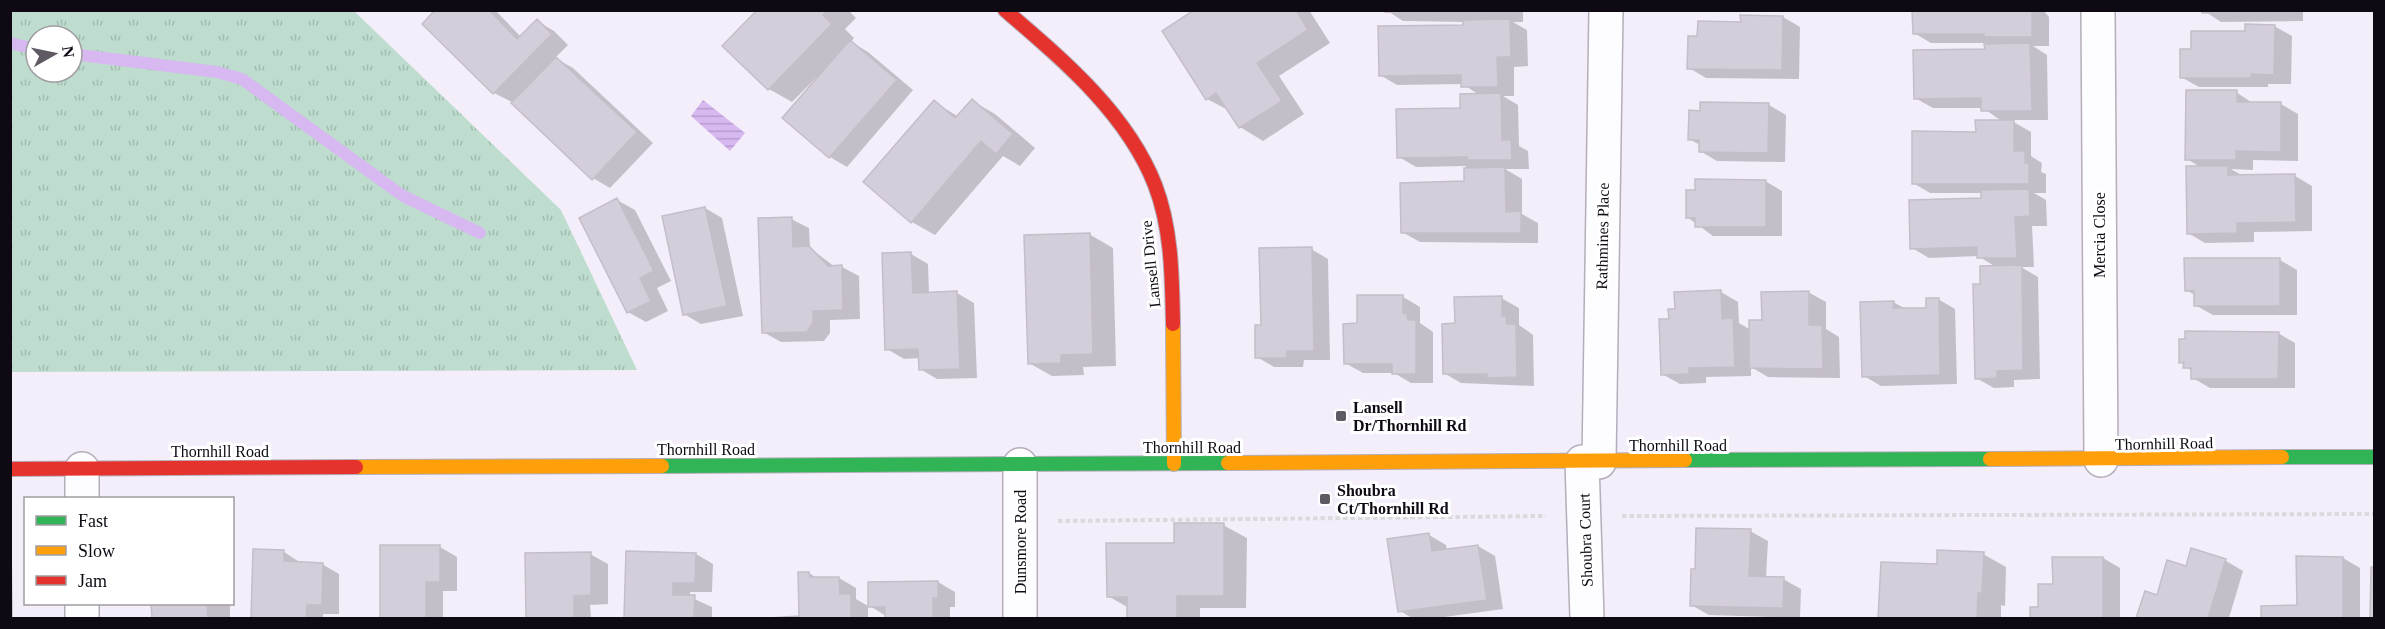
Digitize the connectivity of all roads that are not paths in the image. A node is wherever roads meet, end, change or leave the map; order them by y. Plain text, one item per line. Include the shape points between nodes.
1 (1005, 10) edge
2 (1606, 10) edge
3 (2098, 10) edge
4 (2374, 457) edge
5 (2101, 460) junction
6 (1591, 462) junction
7 (1174, 464) junction
8 (1020, 465) junction
9 (10, 469) edge
10 (82, 484) edge
11 (1020, 618) edge
12 (1587, 618) edge

1 - 7 street, Lansell Drive via 1047,46 1111,113 1146,166 1164,217 1172,279
2 - 6 street, Rathmines Place
3 - 5 street, Mercia Close
4 - 5 street, Thornhill Road
5 - 6 street, Thornhill Road
6 - 7 street, Thornhill Road
6 - 12 street, Shoubra Court via 1584,516
7 - 8 street, Thornhill Road
8 - 10 street, Thornhill Road
8 - 11 street, Dunsmore Road
9 - 10 street, Thornhill Road

